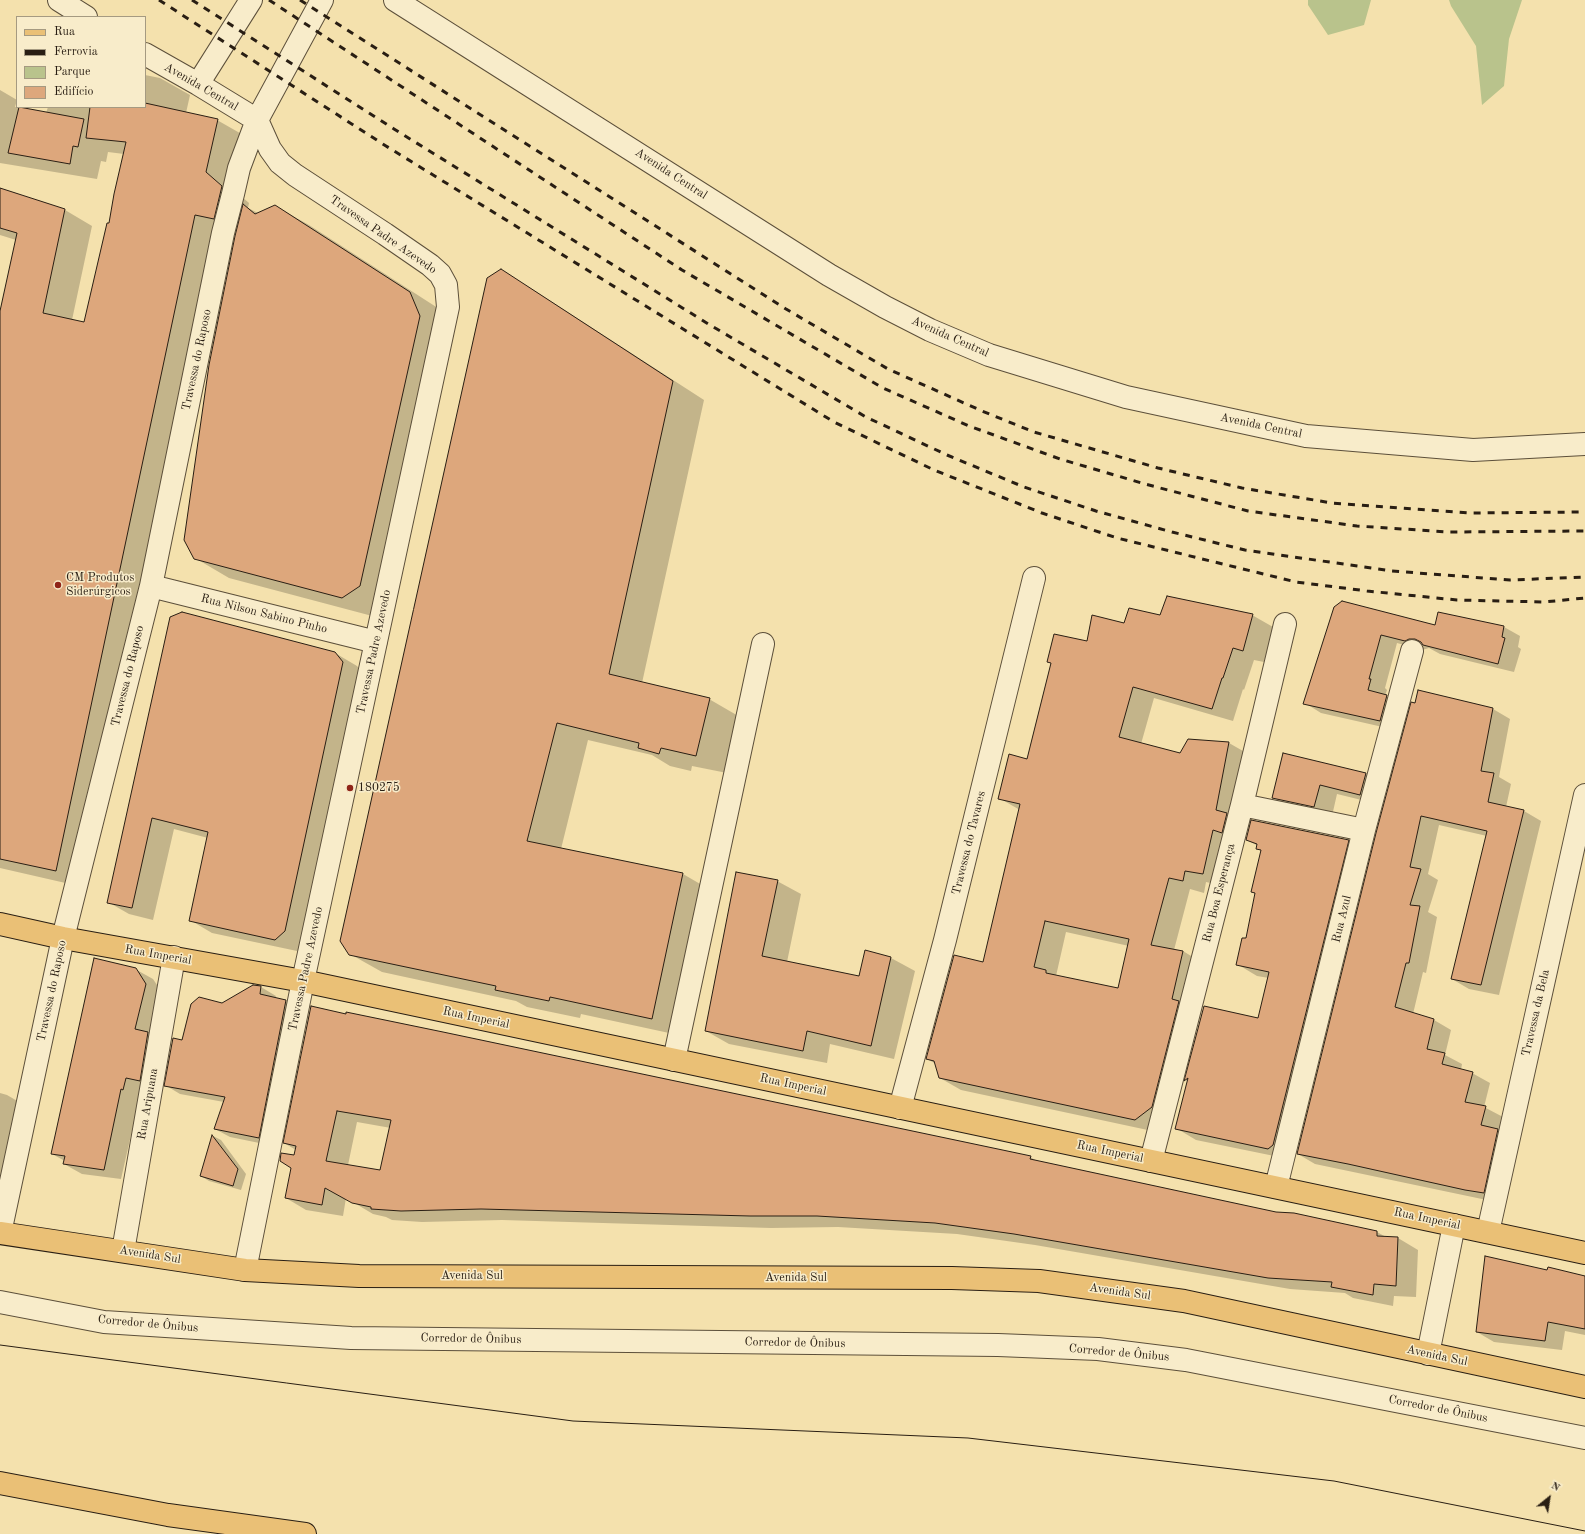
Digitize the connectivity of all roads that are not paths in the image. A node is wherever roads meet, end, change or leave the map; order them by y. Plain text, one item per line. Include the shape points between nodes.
1 (60, 0) edge
2 (252, 0) edge
3 (322, 0) edge
4 (396, 0) edge
5 (84, 16) edge
6 (146, 55) edge
7 (198, 84) junction
8 (257, 120) junction
9 (1585, 444) edge
10 (1034, 578) dead end
11 (151, 586) junction
12 (1285, 624) dead end
13 (376, 642) junction
14 (763, 644) dead end
15 (1412, 651) dead end
16 (1585, 795) edge
17 (1242, 805) junction
18 (1364, 830) junction
19 (0, 924) edge
20 (62, 938) junction
21 (174, 957) junction
22 (303, 981) junction
23 (674, 1060) junction
24 (900, 1108) junction
25 (1151, 1161) junction
26 (1276, 1187) junction
27 (1454, 1225) junction
28 (1488, 1232) junction
29 (0, 1233) edge
30 (123, 1251) junction
31 (1585, 1252) edge
32 (245, 1270) junction
33 (0, 1302) edge
34 (1428, 1354) junction
35 (1585, 1387) edge
36 (1585, 1438) edge
37 (0, 1483) edge
38 (306, 1534) edge

1 - 5 street
2 - 7 street
3 - 8 street, Travessa do Raposo
4 - 9 street, Avenida Central via 828,275 885,307 989,355 1126,397 1306,436 1473,450
6 - 7 street, Avenida Central
7 - 8 street, Avenida Central
8 - 11 street, Travessa do Raposo via 240,168 223,233
8 - 13 street, Travessa Padre Azevedo via 270,148 285,167 430,265 440,274 446,285 448,307
10 - 24 street, Travessa do Tavares via 945,940
11 - 13 street, Rua Nilson Sabino Pinho
11 - 20 street, Travessa do Raposo
12 - 17 street, Rua Boa Esperança
13 - 22 street, Travessa Padre Azevedo
14 - 23 street
15 - 18 street, Rua Azul
16 - 28 street, Travessa da Bela
17 - 18 street
17 - 25 street, Rua Boa Esperança
18 - 26 street, Rua Azul
19 - 20 main road, Rua Imperial
20 - 21 main road, Rua Imperial
20 - 29 street, Travessa do Raposo
21 - 22 main road, Rua Imperial
21 - 30 street, Rua Aripuana
22 - 23 main road, Rua Imperial
22 - 32 street, Travessa Padre Azevedo
23 - 24 main road, Rua Imperial
24 - 25 main road, Rua Imperial
25 - 26 main road, Rua Imperial
26 - 27 main road, Rua Imperial
27 - 28 main road, Rua Imperial
27 - 34 street
28 - 31 main road, Rua Imperial
29 - 30 main road, Avenida Sul
30 - 32 main road, Avenida Sul
32 - 34 main road, Avenida Sul via 359,1276 952,1278 1039,1281 1184,1301
33 - 36 street, Corredor de Ônibus via 104,1322 351,1338 998,1345 1098,1349 1186,1360
34 - 35 main road, Avenida Sul
37 - 38 main road via 168,1515

